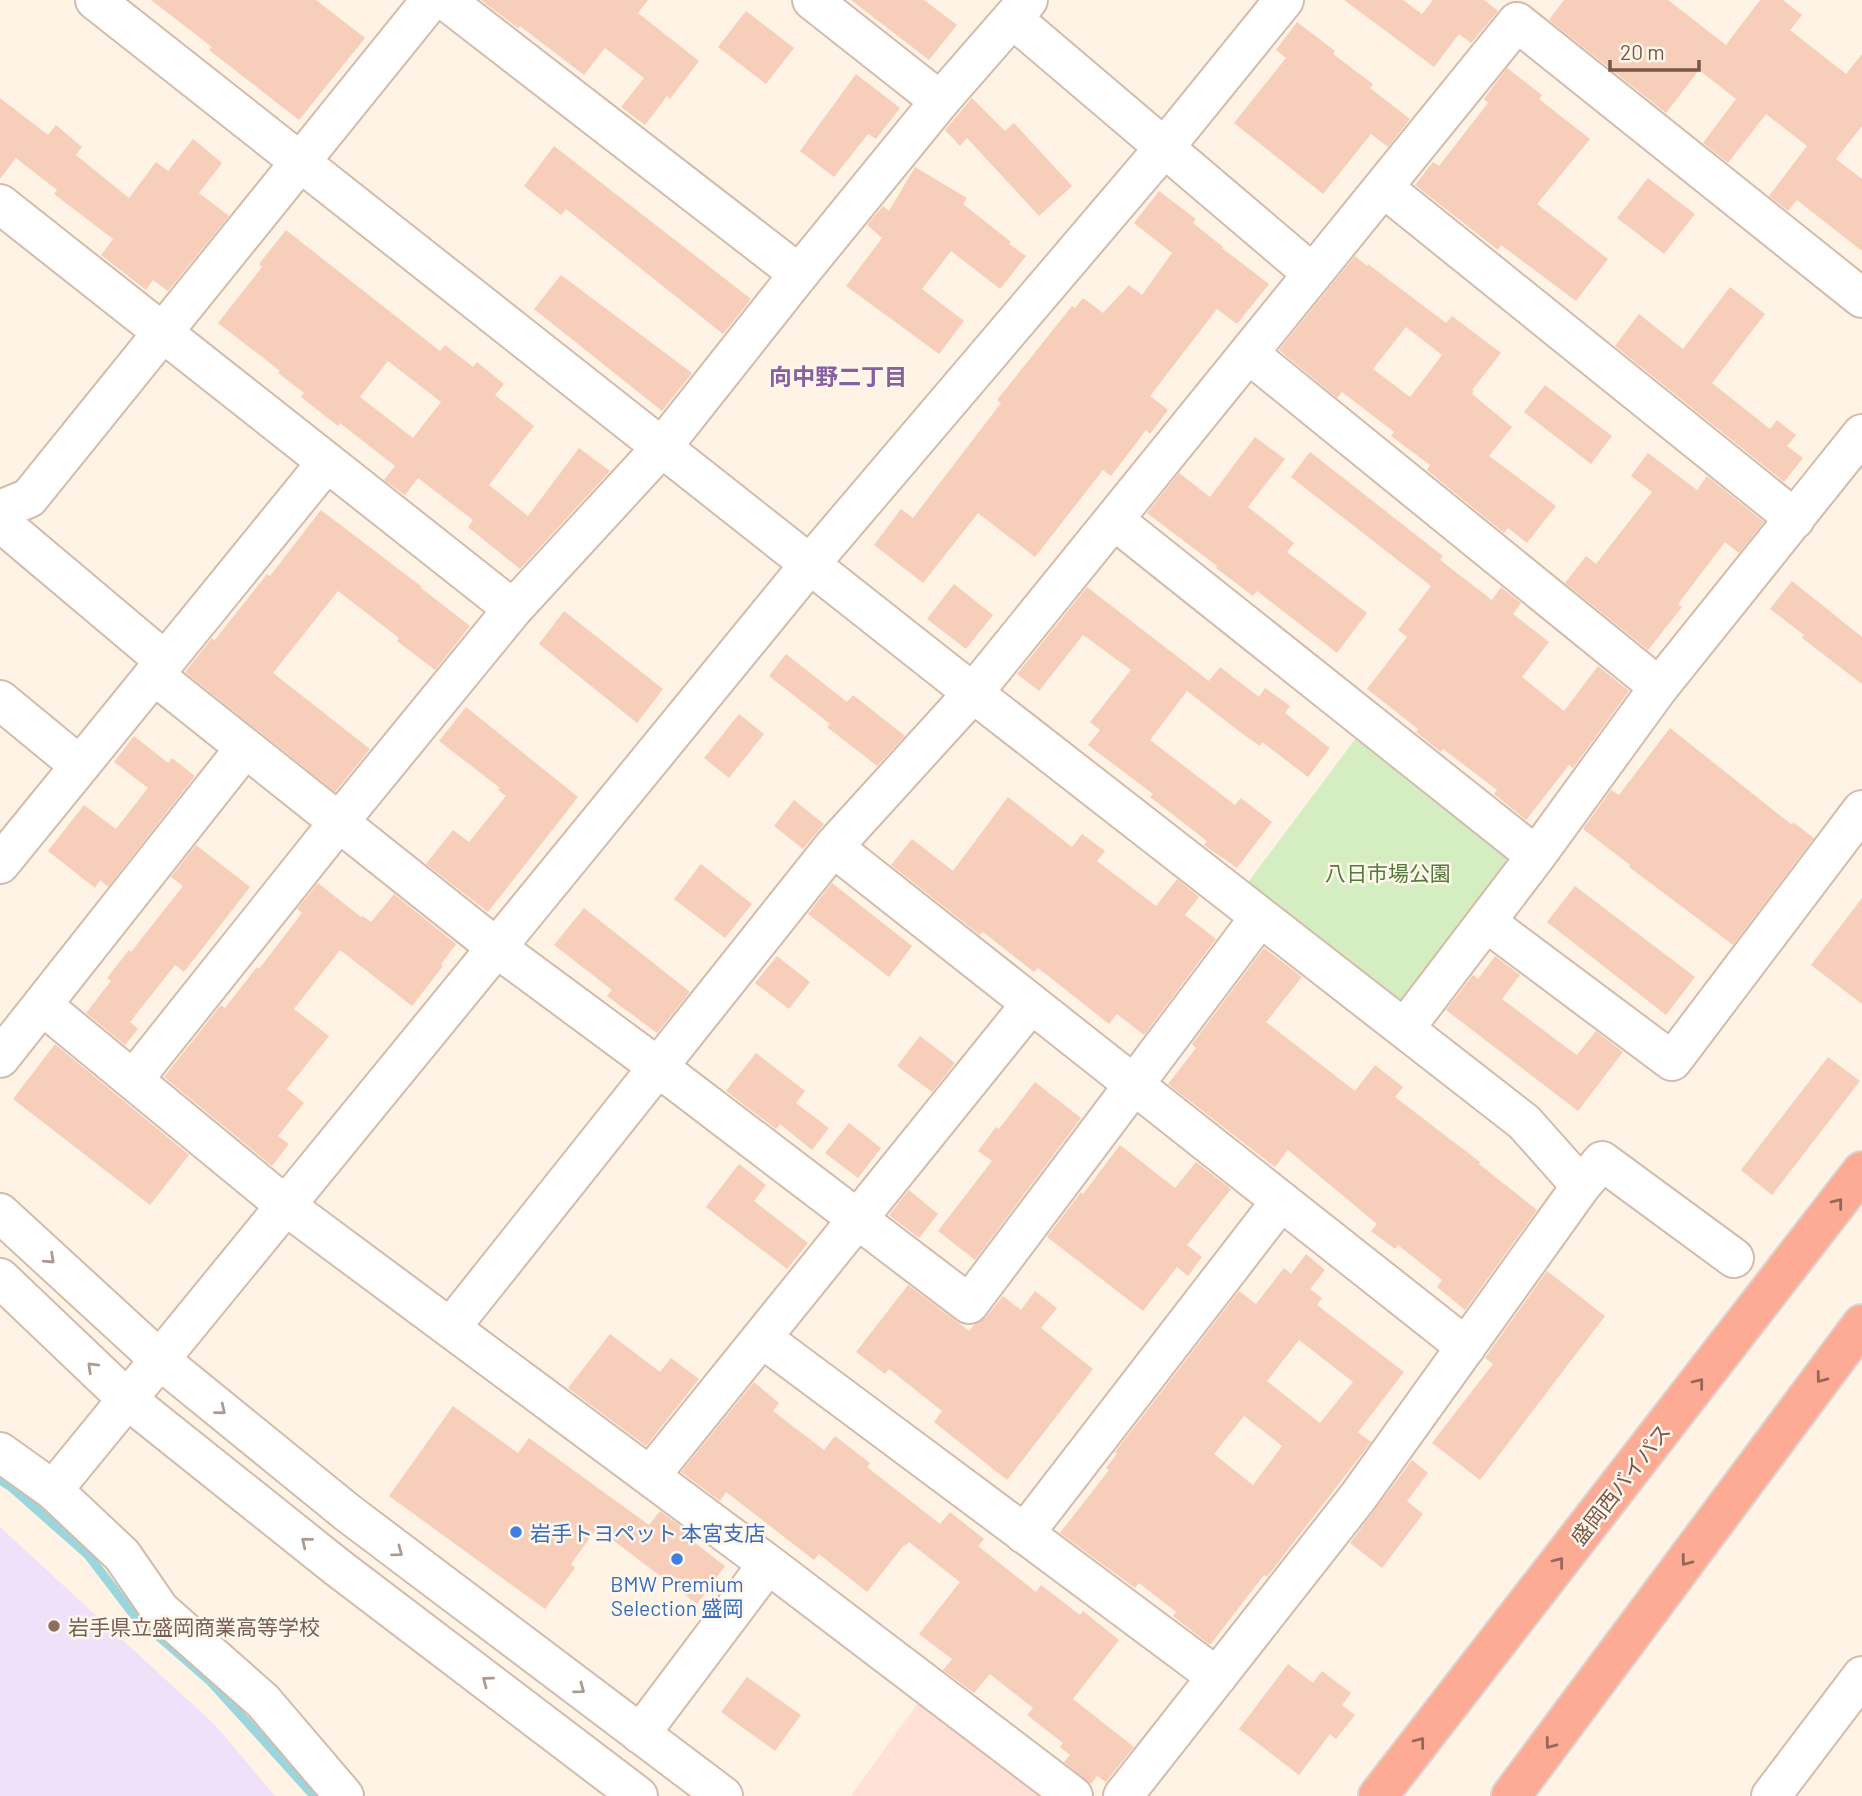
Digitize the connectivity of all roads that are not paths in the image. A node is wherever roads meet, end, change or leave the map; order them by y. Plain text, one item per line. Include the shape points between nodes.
1 (95, 0) edge
2 (431, 0) edge
3 (445, 0) edge
4 (812, 0) edge
5 (1284, 0) edge
6 (1020, 10) edge
7 (1525, 11) edge
8 (940, 101) junction
9 (1164, 148) junction
10 (301, 163) junction
11 (1384, 188) junction
12 (0, 204) edge
13 (799, 274) junction
14 (1313, 274) junction
15 (1862, 298) edge
16 (163, 333) junction
17 (1249, 354) junction
18 (1862, 434) edge
19 (662, 447) junction
20 (327, 462) junction
21 (0, 510) edge
22 (1795, 519) junction
23 (1114, 520) junction
24 (0, 522) edge
25 (810, 564) junction
26 (513, 609) junction
27 (160, 668) junction
28 (1659, 687) junction
29 (973, 693) junction
30 (0, 700) edge
31 (246, 748) junction
32 (80, 766) junction
33 (1862, 810) edge
34 (338, 822) junction
35 (833, 848) junction
36 (1535, 856) junction
37 (0, 864) edge
38 (1260, 917) junction
39 (1486, 922) junction
40 (497, 947) junction
41 (1031, 1004) junction
42 (42, 1005) junction
43 (1405, 1028) junction
44 (0, 1058) edge
45 (658, 1067) junction
46 (133, 1080) junction
47 (1133, 1084) junction
48 (1862, 1171) edge
49 (1581, 1186) junction
50 (1281, 1201) junction
51 (286, 1206) junction
52 (0, 1213) edge
53 (857, 1218) junction
54 (1734, 1258) dead end
55 (0, 1278) edge
56 (1862, 1324) edge
57 (451, 1328) junction
58 (762, 1338) junction
59 (1466, 1347) junction
60 (160, 1360) junction
61 (128, 1400) junction
62 (0, 1452) edge
63 (650, 1476) junction
64 (53, 1490) junction
65 (1024, 1534) junction
66 (768, 1564) junction
67 (1862, 1676) edge
68 (1217, 1677) junction
69 (640, 1734) junction
70 (599, 1784) edge
71 (344, 1796) edge
72 (638, 1796) edge
73 (723, 1796) edge
74 (1073, 1796) edge
75 (1123, 1796) edge
76 (1378, 1796) edge
77 (1511, 1796) edge
78 (1771, 1796) edge

1 - 10 street
2 - 10 street
3 - 13 street
4 - 8 street
5 - 9 street
6 - 8 street
6 - 9 street
7 - 11 street
7 - 15 street
8 - 13 street
9 - 14 street
9 - 25 street
10 - 16 street
10 - 19 street
11 - 14 street
11 - 22 street
12 - 16 street
13 - 19 street
14 - 17 street
16 - 20 street
16 - 21 street via 29,498
17 - 23 street
17 - 28 street
18 - 22 street
19 - 25 street
19 - 26 street
20 - 26 street
20 - 27 street
22 - 28 street
23 - 29 street
23 - 36 street
24 - 27 street
25 - 29 street
25 - 40 street
26 - 34 street
27 - 31 street
27 - 32 street
28 - 36 street
29 - 35 street
29 - 38 street
30 - 32 street
31 - 34 street
31 - 42 street
32 - 37 street
33 - 39 street via 1672,1061
34 - 40 street
34 - 46 street
35 - 41 street
35 - 45 street
36 - 39 street
38 - 43 street
38 - 47 street
39 - 43 street
40 - 45 street
40 - 51 street
41 - 47 street
41 - 53 street
42 - 44 street
42 - 46 street
43 - 49 street via 1524,1122
45 - 53 street
45 - 57 street
46 - 51 street
47 - 50 street
47 - 53 street via 969,1304
76 -> 48 highway, 盛岡西バイパス
49 - 54 street via 1602,1161
49 - 59 street
50 - 59 street
50 - 65 street
51 - 57 street
51 - 60 street
52 -> 60 street
53 - 58 street
61 -> 55 street
56 -> 77 highway
57 - 63 street
58 - 63 street
58 - 65 street
59 - 68 street via 1358,1497
60 - 61 street
60 -> 69 street via 348,1513
61 - 64 street
70 -> 61 street
62 - 64 street
63 - 66 street
64 - 71 street via 122,1555 160,1610 263,1701
65 - 68 street
66 - 69 street
66 - 74 street
67 - 78 street
68 - 75 street
69 - 73 street
70 - 72 street

